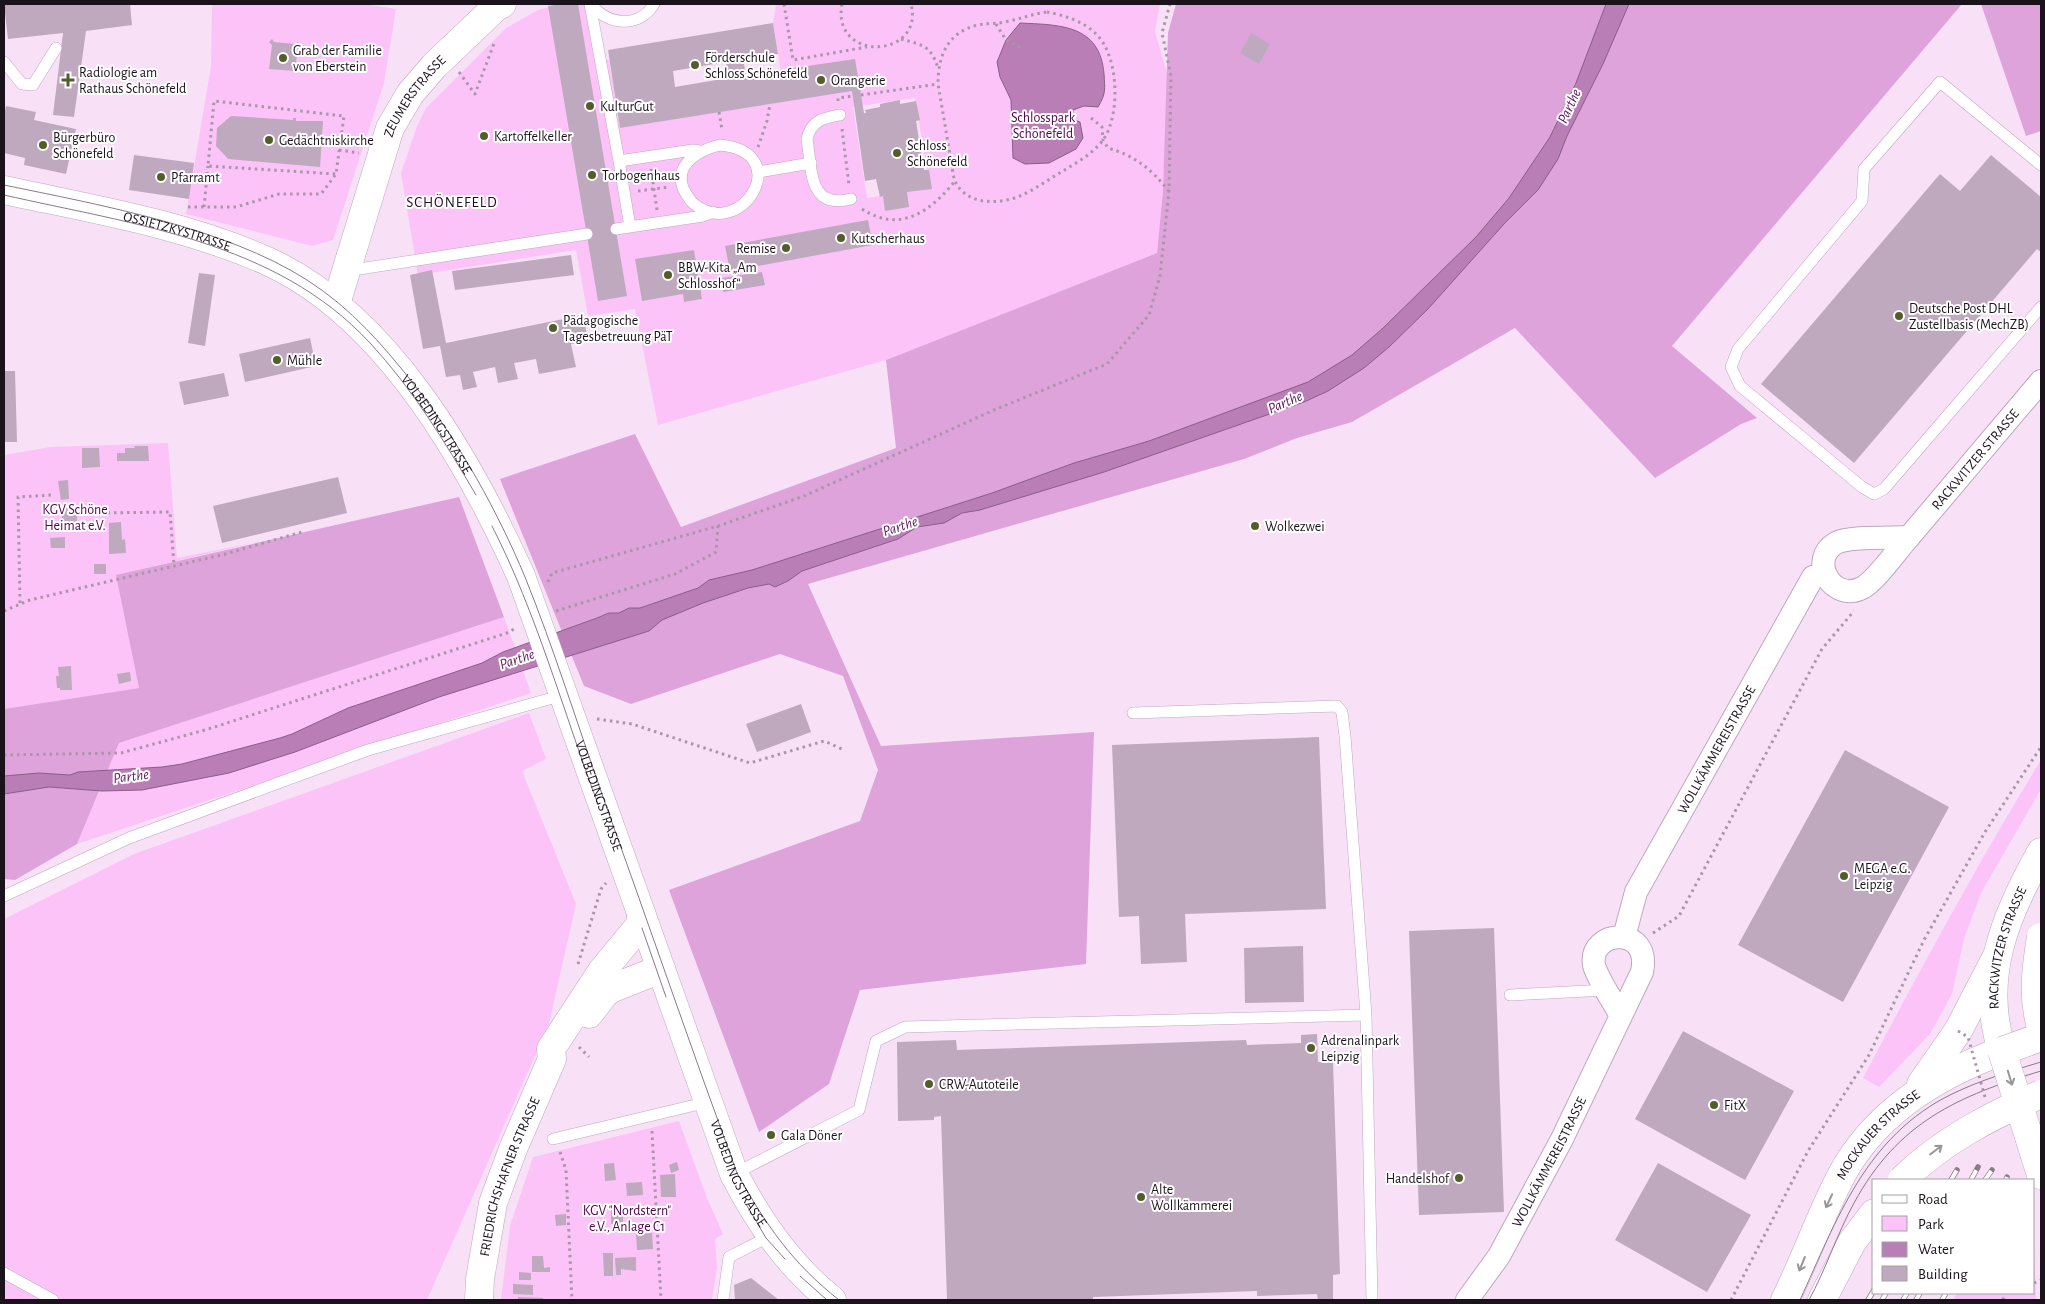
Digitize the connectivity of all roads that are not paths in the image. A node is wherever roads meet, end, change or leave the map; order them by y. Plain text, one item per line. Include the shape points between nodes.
1 (591, 4) edge
2 (654, 4) edge
3 (497, 5) edge
4 (56, 48) dead end
5 (4, 62) edge
6 (840, 115) road end
7 (700, 151) junction
8 (619, 161) junction
9 (811, 163) junction
10 (2041, 165) edge
11 (758, 172) junction
12 (4, 190) edge
13 (851, 199) road end
14 (713, 212) junction
15 (630, 227) junction
16 (616, 229) dead end
17 (587, 234) dead end
18 (345, 271) junction
19 (336, 304) junction
20 (2041, 307) edge
21 (2041, 380) edge
22 (1909, 537) junction
23 (1825, 574) junction
24 (563, 693) junction
25 (1133, 713) dead end
26 (2041, 852) edge
27 (4, 896) edge
28 (641, 914) junction
29 (2041, 938) edge
30 (1630, 941) junction
31 (1999, 947) junction
32 (661, 969) junction
33 (1607, 990) junction
34 (1510, 995) dead end
35 (1366, 1015) junction
36 (1621, 1016) junction
37 (2041, 1026) edge
38 (2041, 1038) edge
39 (2002, 1051) junction
40 (552, 1058) junction
41 (1912, 1096) junction
42 (2030, 1100) edge
43 (708, 1102) junction
44 (556, 1143) road end
45 (734, 1174) junction
46 (2041, 1175) edge
47 (1903, 1179) edge
48 (1872, 1216) edge
49 (770, 1236) junction
50 (4, 1273) edge
51 (54, 1300) edge
52 (479, 1300) edge
53 (724, 1300) edge
54 (832, 1300) edge
55 (1372, 1300) edge
56 (1467, 1300) edge
57 (1784, 1300) edge
58 (1822, 1300) edge

1 - 2 lane via 607,19 619,22 644,16
1 - 8 lane
3 - 18 main road, ZEUMERSTRASSE via 410,94 390,128
4 - 5 lane via 34,84 22,84
6 - 9 lane via 822,119 812,126 807,139
7 - 8 lane
7 - 11 lane via 720,145 738,148 756,165
7 - 14 lane via 686,164 682,185 688,198
8 - 15 lane
9 - 11 lane
9 - 13 lane via 815,186 822,196 835,202
10 - 20 lane via 1940,82 1864,169 1862,201 1738,349 1731,367 1740,386 1862,488 1874,494 1884,489
11 - 14 lane via 754,191 742,205 725,212
12 - 19 main road, OSSIETZKYSTRASSE via 141,220 237,249 288,272
14 - 15 lane
15 - 16 lane
17 - 18 lane
18 - 19 main road, ZEUMERSTRASSE
19 - 24 main road, VOLBEDINGSTRASSE via 373,339 401,372 460,458 504,538
21 - 22 street, RACKWITZER STRASSE
22 - 23 street via 1846,539 1835,543 1823,562
22 - 23 street, RACKWITZER STRASSE via 1864,588 1853,592 1841,590 1831,584
23 - 30 street, WOLLKÄMMEREISTRASSE via 1813,577 1636,892
24 - 27 lane via 368,750 129,838
24 - 28 main road, VOLBEDINGSTRASSE
25 - 35 lane via 1337,706 1342,712
26 - 31 main road, RACKWITZER STRASSE via 2018,895
28 - 32 main road, VOLBEDINGSTRASSE
28 - 40 main road, FRIEDRICHSHAFNER STRASSE via 640,924 568,1021 551,1049
29 - 37 main road, bridge via 2035,982
30 - 33 street via 1612,938 1596,952 1596,973
30 - 36 street, WOLLKÄMMEREISTRASSE via 1642,950 1644,961
31 - 39 main road, RACKWITZER STRASSE via 1992,999 1996,1034
31 - 41 main road via 1958,1031
32 - 40 main road, FRIEDRICHSHAFNER STRASSE via 605,993 562,1053
32 - 43 main road, VOLBEDINGSTRASSE
33 - 34 lane
33 - 36 street
35 - 45 lane via 905,1027 876,1041 859,1110
35 - 55 lane
36 - 56 street, WOLLKÄMMEREISTRASSE via 1562,1139 1504,1247
38 - 39 main road, MOCKAUER STRASSE, bridge
39 - 41 main road, MOCKAUER STRASSE via 1974,1061
39 -> 42 main road, RACKWITZER STRASSE, bridge
40 - 52 main road, FRIEDRICHSHAFNER STRASSE via 512,1149 494,1204
41 -> 57 main road, MOCKAUER STRASSE via 1889,1115 1855,1153
42 - 46 main road, RACKWITZER STRASSE, bridge
47 -> 42 main road, bridge via 1949,1141
43 - 44 lane
43 - 45 main road, VOLBEDINGSTRASSE
45 - 49 main road, VOLBEDINGSTRASSE
48 - 58 main road via 1852,1242
49 - 53 lane via 729,1258
49 - 54 main road, VOLBEDINGSTRASSE via 798,1269
50 - 51 lane

